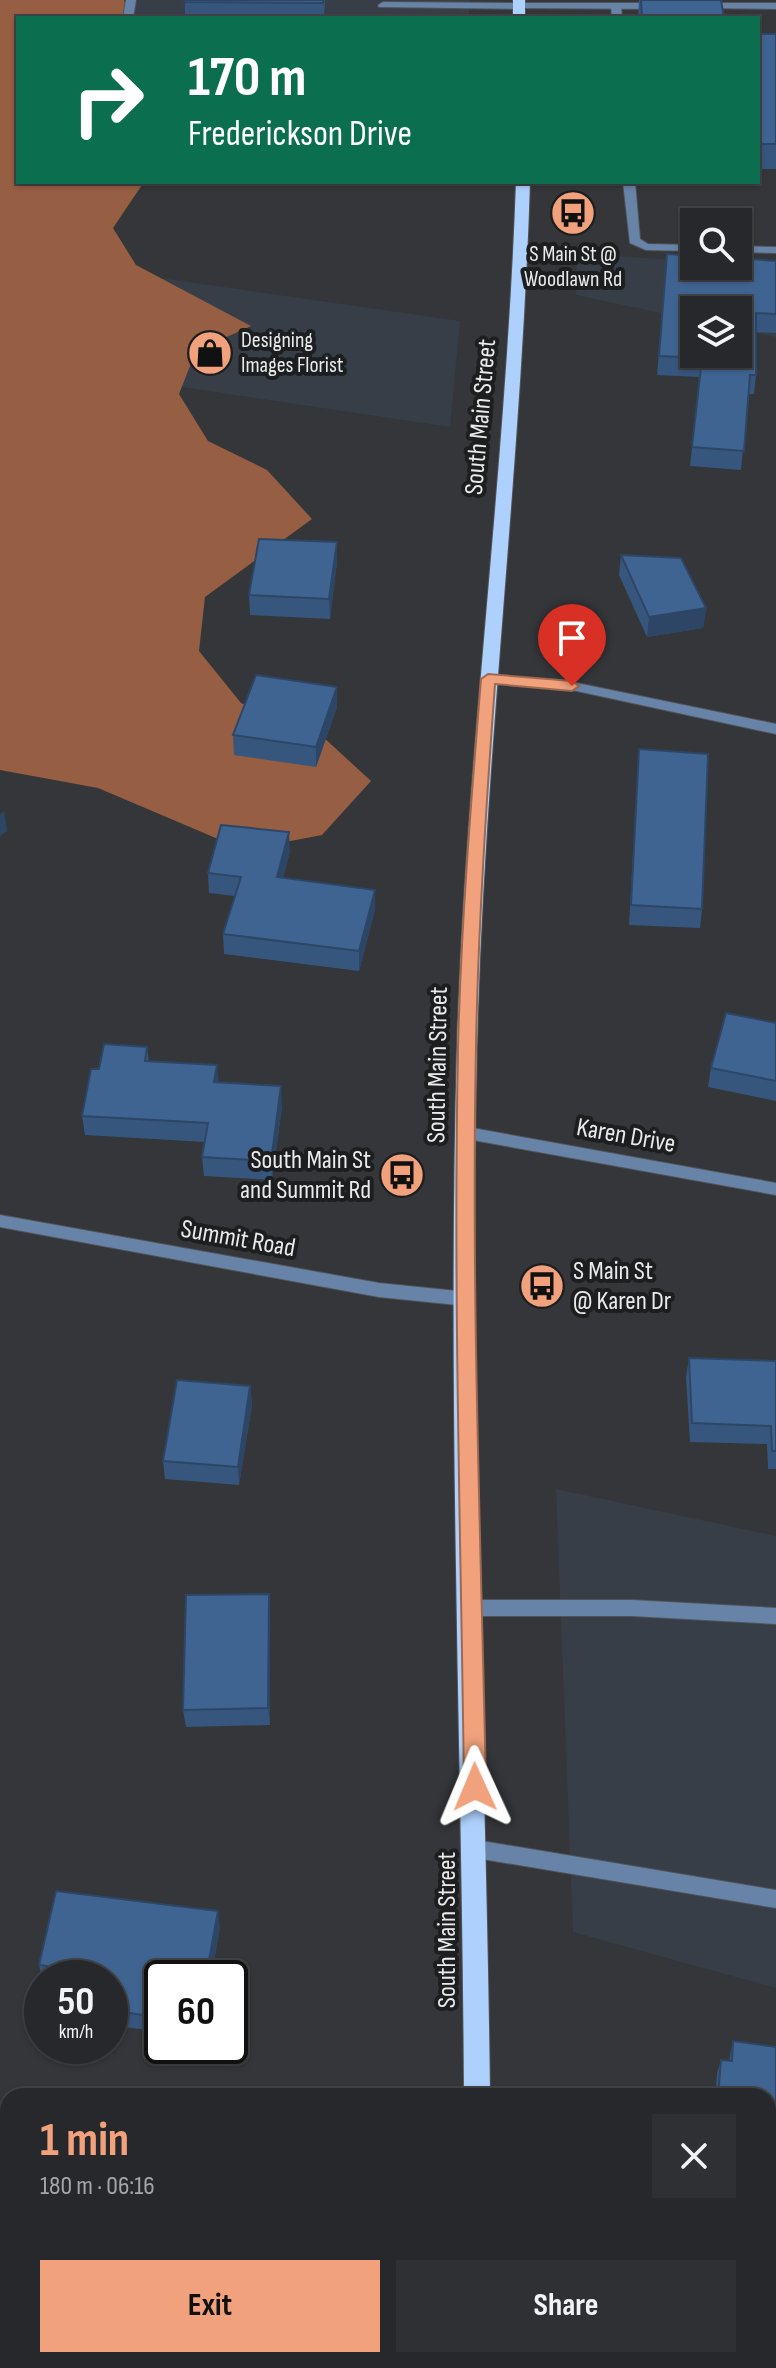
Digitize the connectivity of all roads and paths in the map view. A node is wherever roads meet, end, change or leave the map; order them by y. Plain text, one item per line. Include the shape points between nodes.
1 (383, 2) edge
2 (674, 6) edge
3 (688, 6) edge
4 (776, 6) edge
5 (519, 8) edge
6 (616, 12) edge
7 (523, 184) edge
8 (629, 184) edge
9 (680, 248) edge
10 (752, 249) edge
11 (776, 250) edge
12 (488, 679) junction
13 (776, 729) edge
14 (467, 1133) junction
15 (776, 1189) edge
16 (0, 1221) edge
17 (467, 1299) junction
18 (471, 1608) junction
19 (776, 1616) edge
20 (476, 1849) junction
21 (776, 1899) edge
22 (477, 2088) edge

1 - 5 street
2 - 6 street
3 - 4 street
5 - 6 street
7 - 12 main road, South Main Street via 519,320
8 - 9 street via 634,241 646,247
10 - 11 street
12 - 13 street via 572,686
12 - 14 main road, South Main Street via 475,847
14 - 15 street, Karen Drive
14 - 17 main road, South Main Street
16 - 17 street, Summit Road via 355,1286
17 - 18 main road, South Main Street
18 - 19 street via 632,1608
18 - 20 main road, South Main Street
20 - 21 street
20 - 22 main road, South Main Street

